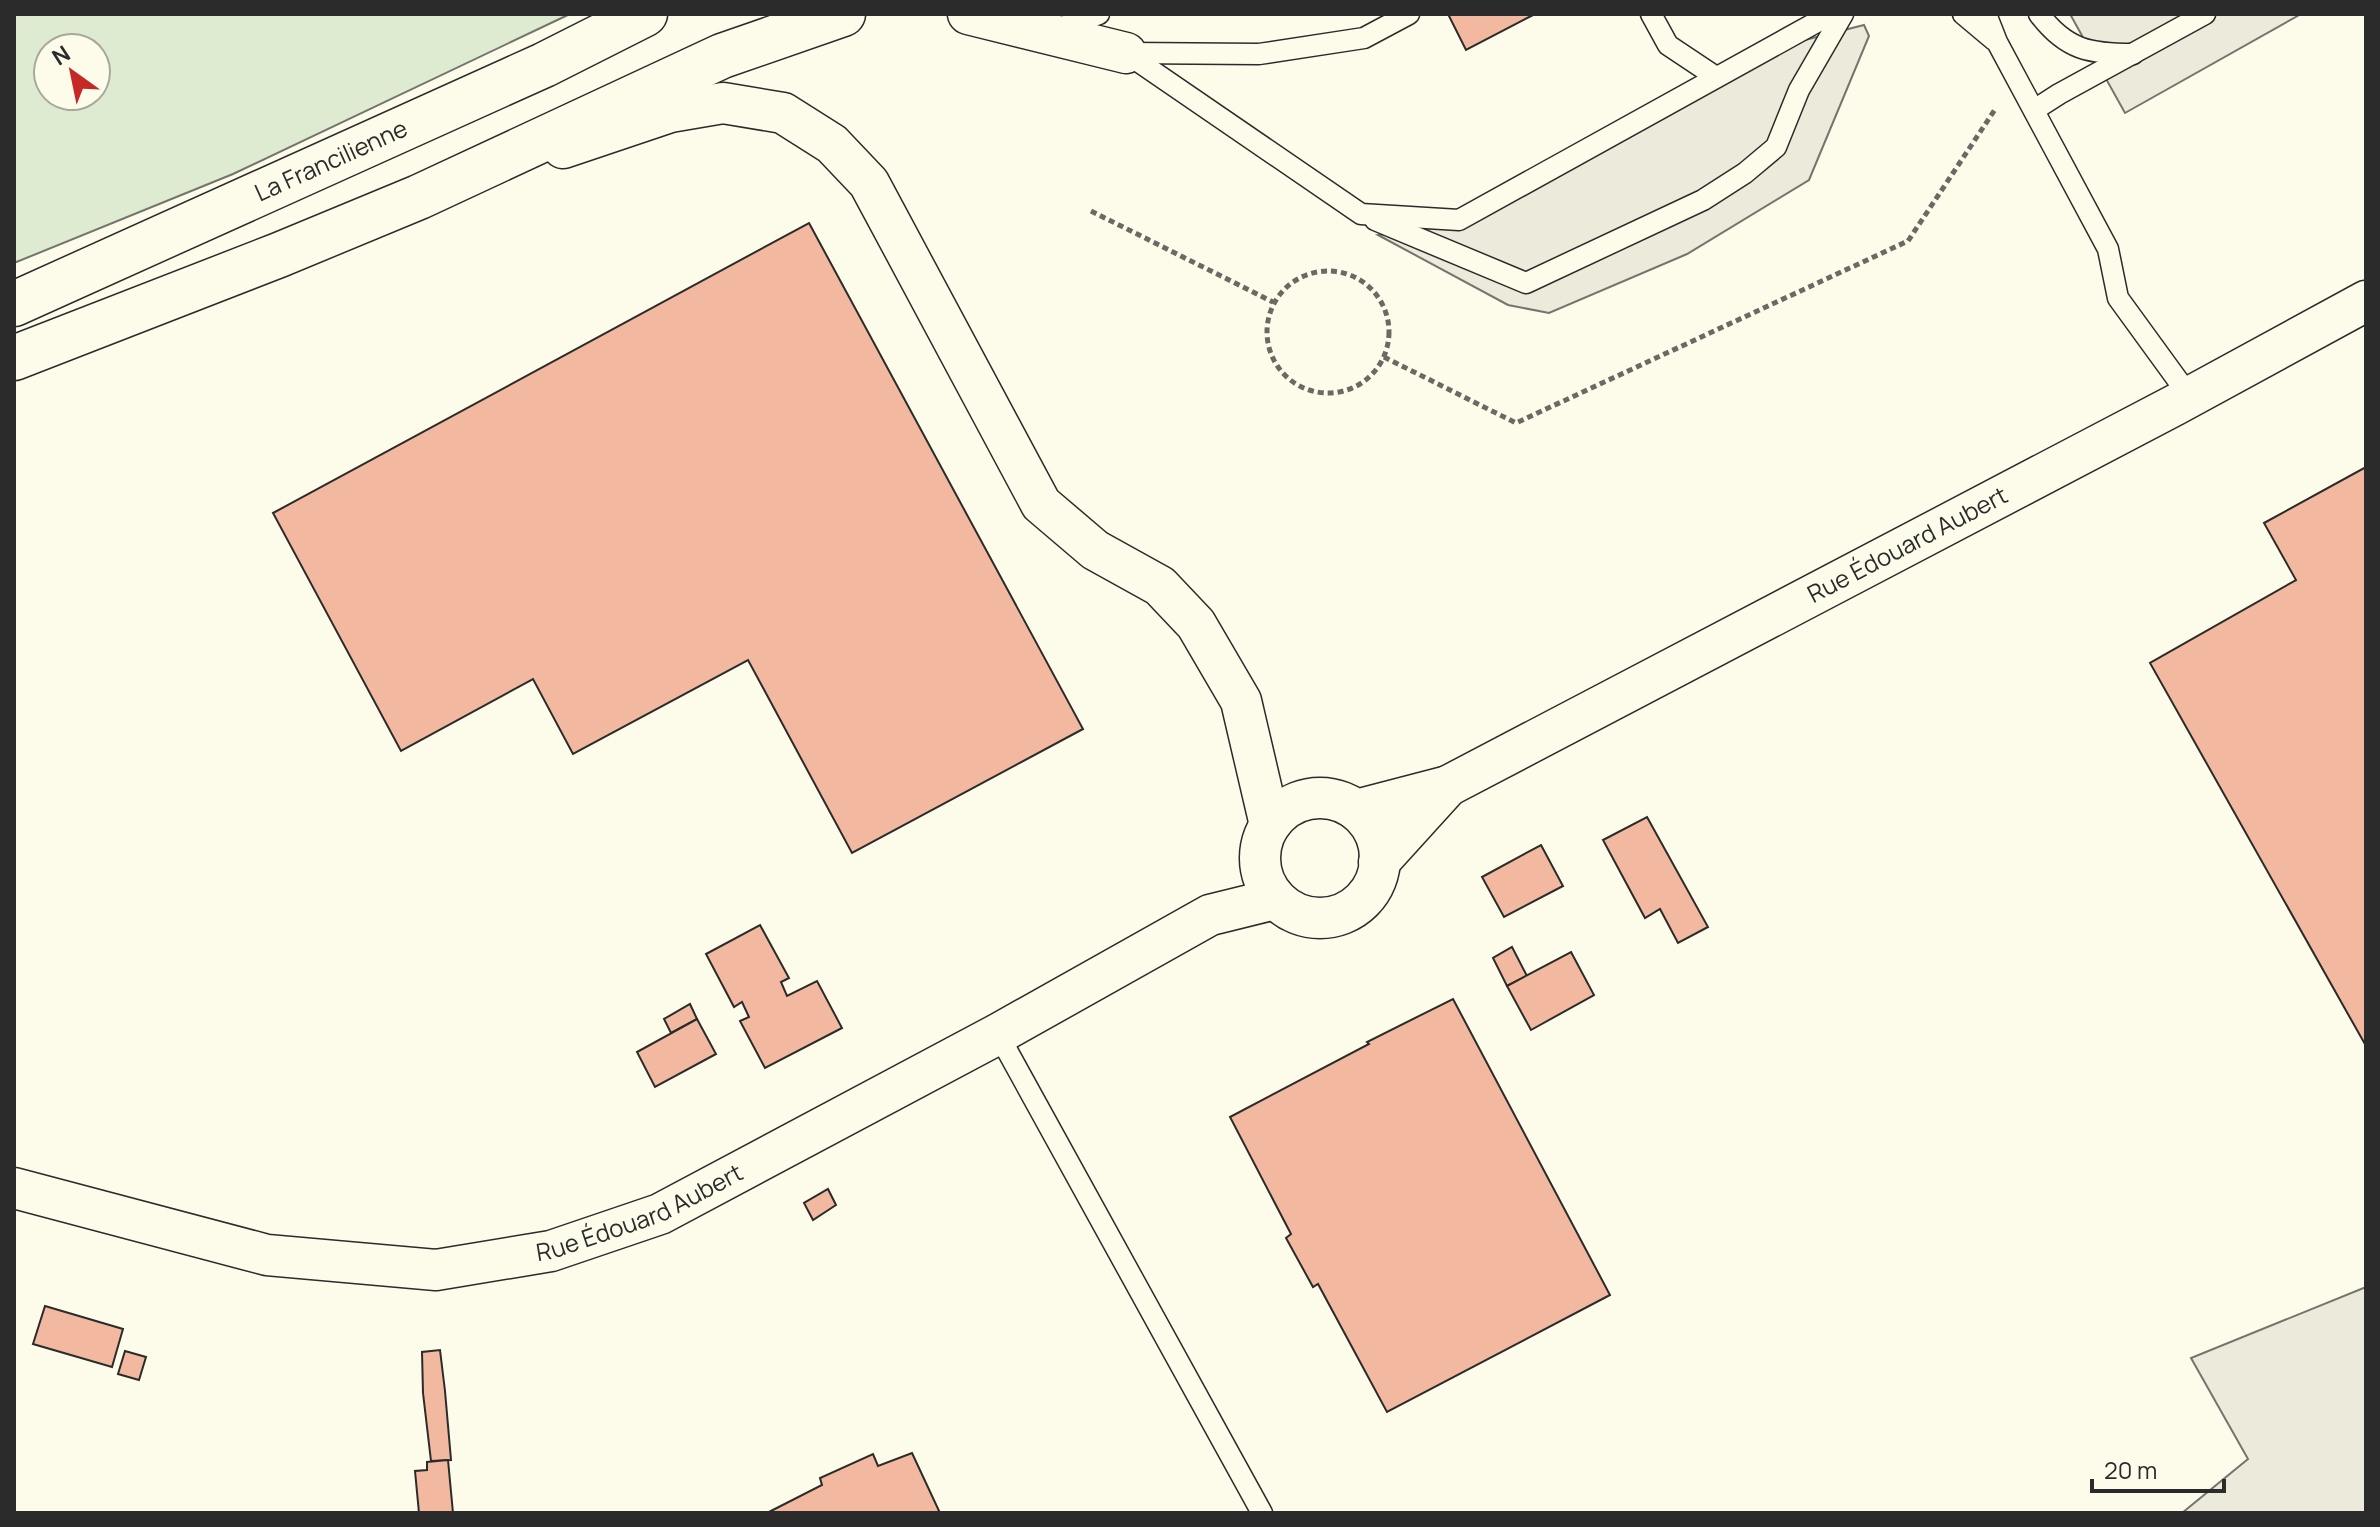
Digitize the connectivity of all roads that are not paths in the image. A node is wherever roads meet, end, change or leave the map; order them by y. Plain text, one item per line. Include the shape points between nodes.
1 (645, 14) edge
2 (843, 14) edge
3 (968, 14) edge
4 (1099, 14) edge
5 (1409, 14) edge
6 (1651, 14) edge
7 (1963, 14) edge
8 (1986, 14) edge
9 (2039, 14) edge
10 (2205, 14) edge
11 (1833, 15) edge
12 (1046, 33) junction
13 (1997, 42) junction
14 (1126, 53) junction
15 (2134, 54) junction
16 (1716, 77) junction
17 (2034, 110) junction
18 (419, 197) junction
19 (1361, 214) junction
20 (2366, 301) edge
21 (14, 304) edge
22 (14, 358) edge
23 (2190, 397) junction
24 (1448, 786) junction
25 (1356, 810) junction
26 (1265, 834) junction
27 (1379, 862) junction
28 (1275, 899) junction
29 (1210, 915) junction
30 (998, 1034) junction
31 (14, 1188) edge
32 (1262, 1513) edge

1 - 21 highway, La Francilienne via 544,65
2 - 18 highway via 722,56
3 - 12 street
4 - 12 lane
5 - 14 lane via 1364,38 1259,54
6 - 16 lane via 1668,45
7 - 13 lane
8 - 13 lane
9 - 15 lane via 2073,46
10 - 15 lane
11 - 16 lane
11 - 19 lane via 1776,147 1766,156 1703,200 1526,283
12 - 14 street
13 - 17 lane
14 - 19 lane
15 - 17 lane
16 - 19 lane via 1459,220
17 - 23 lane via 2108,249 2118,298
18 - 22 highway
18 - 26 street via 670,112 723,103 783,113 832,144 869,183 1041,504 1095,550 1160,586 1196,624 1241,701
20 - 23 street, Rue Édouard Aubert
23 - 24 street, Rue Édouard Aubert
24 - 25 street, Rue Édouard Aubert
24 - 27 street, Rue Édouard Aubert
25 - 26 street via 1339,801 1300,801 1283,811
25 - 27 street via 1378,842
26 - 28 street via 1260,863
26 - 29 street, Rue Édouard Aubert
27 - 28 street via 1364,898 1330,917 1291,911
28 - 29 street, Rue Édouard Aubert
29 - 30 street, Rue Édouard Aubert
30 - 31 street, Rue Édouard Aubert via 660,1214 551,1251 436,1270 267,1255
30 - 32 lane

